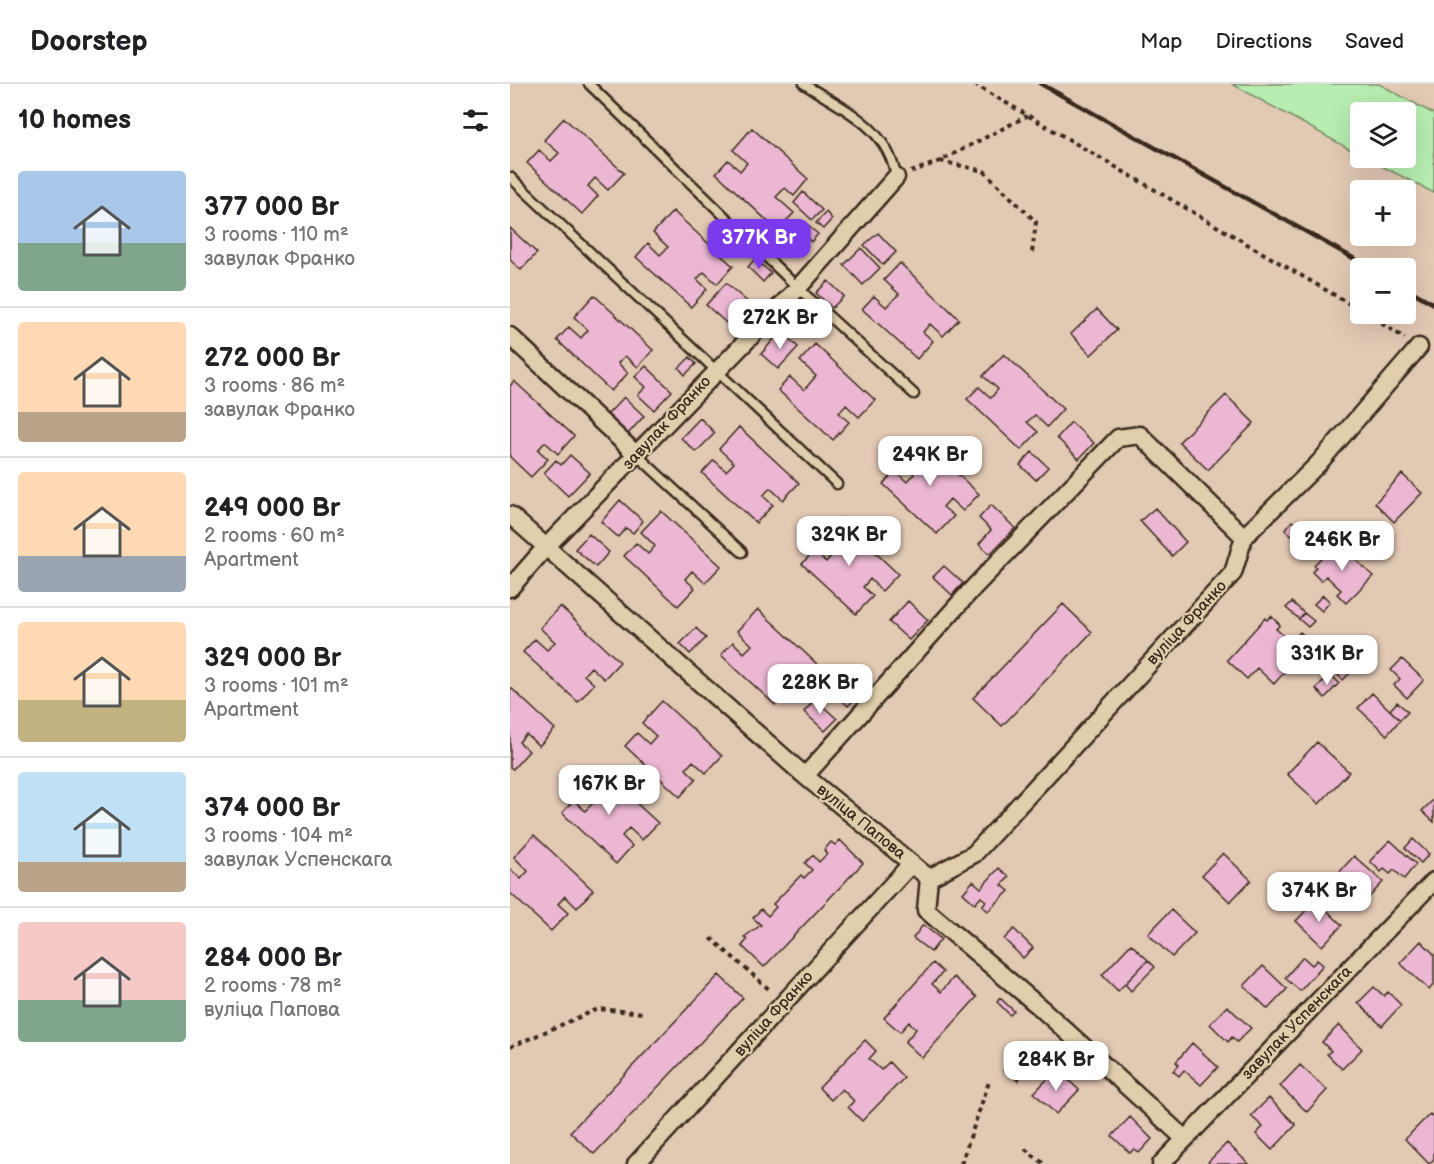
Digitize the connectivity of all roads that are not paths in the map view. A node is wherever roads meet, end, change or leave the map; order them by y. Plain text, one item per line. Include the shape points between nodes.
1 (589, 84) edge
2 (804, 84) edge
3 (510, 177) edge
4 (896, 177) joint
5 (798, 288) junction
6 (510, 336) edge
7 (1419, 347) road end
8 (717, 370) junction
9 (914, 393) dead end
10 (638, 456) junction
11 (837, 484) dead end
12 (510, 515) edge
13 (1244, 537) junction
14 (545, 548) junction
15 (742, 552) dead end
16 (510, 588) edge
17 (804, 776) junction
18 (911, 864) junction
19 (930, 878) junction
20 (1434, 882) edge
21 (1185, 1139) junction
22 (636, 1164) edge
23 (1161, 1164) edge

1 - 5 lane
2 - 4 lane via 872,127 893,159
3 - 8 lane
4 - 5 street, завулак Франко
5 - 8 street, завулак Франко
5 - 9 lane
6 - 10 street
7 - 13 street, вуліца Франко via 1318,464
8 - 10 street, завулак Франко
8 - 11 lane
10 - 14 street, завулак Франко
10 - 15 lane
12 - 14 street, вуліца Папова
13 - 17 street via 1140,435 1118,438 974,587
13 - 19 street, вуліца Франко via 1233,573 974,854
14 - 16 street, завулак Франко
14 - 17 street, вуліца Папова
17 - 18 street, вуліца Папова
18 - 19 street, вуліца Папова
18 - 22 street, вуліца Франко
19 - 21 street via 926,910
20 - 21 street, завулак Успенскага
21 - 23 street, завулак Успенскага

